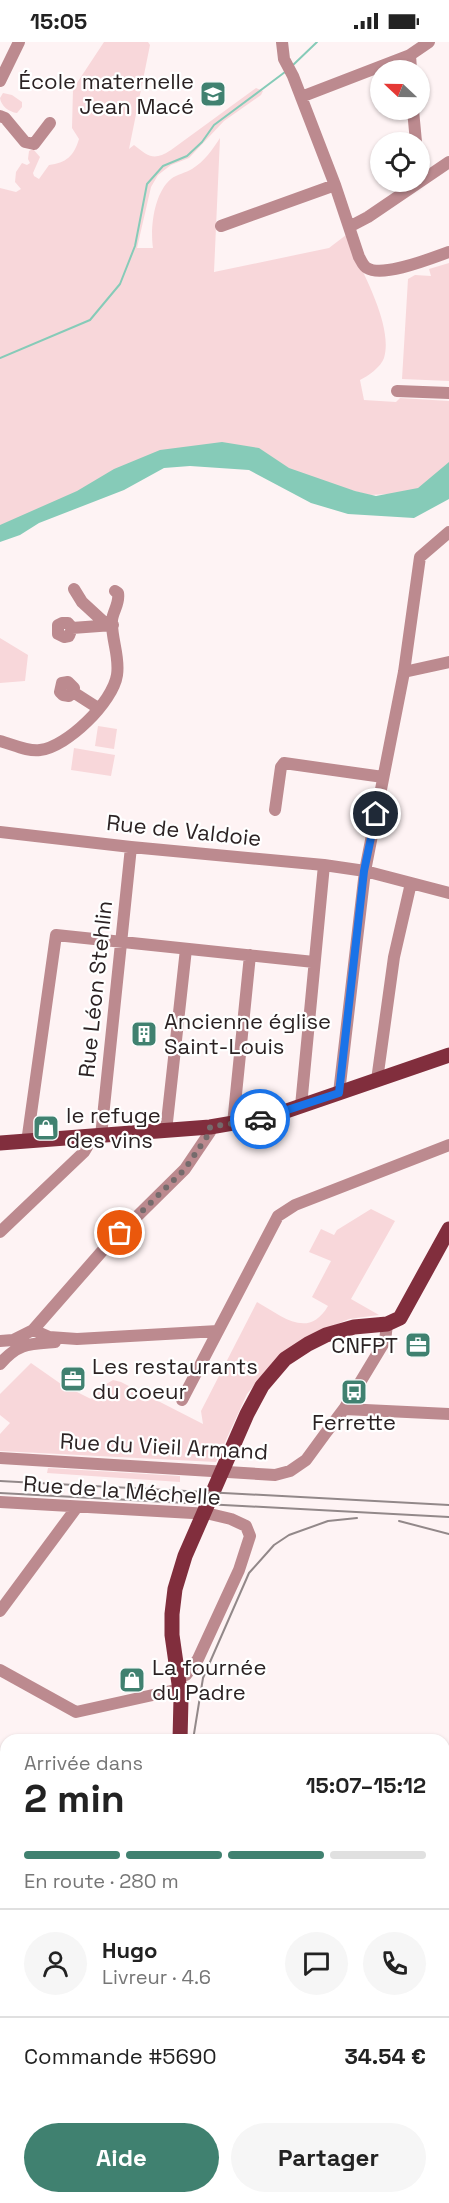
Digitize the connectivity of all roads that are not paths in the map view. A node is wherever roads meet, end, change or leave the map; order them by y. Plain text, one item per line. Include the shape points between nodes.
1 (19, 42) edge
2 (282, 42) edge
3 (429, 42) edge
4 (410, 55) junction
5 (410, 60) edge
6 (0, 81) edge
7 (301, 97) junction
8 (0, 116) edge
9 (50, 123) dead end
10 (449, 162) edge
11 (430, 174) edge
12 (335, 185) junction
13 (403, 192) edge
14 (221, 226) dead end
15 (350, 230) junction
16 (449, 252) edge
17 (397, 390) dead end
18 (449, 393) edge
19 (449, 532) edge
20 (74, 589) dead end
21 (115, 591) dead end
22 (110, 625) junction
23 (72, 628) dead end
24 (449, 662) edge
25 (404, 672) junction
26 (73, 692) dead end
27 (98, 708) junction
28 (0, 741) edge
29 (383, 777) junction
30 (274, 810) dead end
31 (0, 831) edge
32 (132, 847) junction
33 (324, 865) junction
34 (364, 871) junction
35 (411, 883) junction
36 (449, 893) edge
37 (121, 942) junction
38 (186, 949) junction
39 (250, 955) junction
40 (314, 962) junction
41 (449, 1055) edge
42 (377, 1080) junction
43 (339, 1093) junction
44 (301, 1106) junction
45 (233, 1124) junction
46 (210, 1127) junction
47 (166, 1131) junction
48 (94, 1136) junction
49 (29, 1142) junction
50 (0, 1143) edge
51 (449, 1145) edge
52 (449, 1229) edge
53 (0, 1232) edge
54 (387, 1324) junction
55 (218, 1331) junction
56 (32, 1337) junction
57 (5, 1346) edge
58 (0, 1364) edge
59 (182, 1400) dead end
60 (344, 1409) junction
61 (449, 1414) edge
62 (0, 1458) edge
63 (0, 1502) edge
64 (77, 1507) junction
65 (0, 1611) edge
66 (0, 1670) edge
67 (179, 1683) junction
68 (180, 1734) edge

1 - 6 street
2 - 7 street via 284,59
3 - 4 street
4 - 5 street
4 - 7 street
7 - 12 street
8 - 9 street via 29,144 34,144
10 - 11 street
12 - 14 street
12 - 15 street
13 - 15 street
15 - 16 street via 364,266 371,270 405,266
17 - 18 street
19 - 25 street via 420,556
20 - 22 street via 82,602
21 - 22 street via 119,599
22 - 23 street
22 - 27 street via 117,649 117,677
24 - 25 street
25 - 29 street
26 - 27 street
27 - 28 street via 65,741 41,750
29 - 30 street via 284,763
29 - 34 street
31 - 32 street, Rue de Valdoie
32 - 33 street, Rue de Valdoie
32 - 37 street, Rue Léon Stehlin
33 - 34 street, Rue de Valdoie
33 - 40 street
34 - 35 street, Rue de Valdoie
34 - 43 street
35 - 36 street, Rue de Valdoie
35 - 42 street via 394,957
37 - 38 street
37 - 48 street, Rue Léon Stehlin
37 - 49 street via 56,935
38 - 39 street
38 - 47 street
39 - 40 street
39 - 45 street
40 - 44 street
41 - 42 main road
42 - 43 main road
43 - 44 main road
44 - 45 main road
45 - 46 main road
46 - 47 main road
46 - 56 street via 185,1169 104,1249
47 - 48 main road
48 - 49 main road
48 - 53 street via 84,1152
49 - 50 main road
51 - 55 street via 282,1212
52 - 54 main road via 400,1318
54 - 60 street, Rue du Vieil Armand via 385,1341
54 - 67 main road via 326,1335 285,1359 262,1386 230,1450 178,1576 172,1635
55 - 56 street via 77,1339
55 - 59 street
56 - 57 street
57 - 58 street
60 - 61 street
60 - 62 street, Rue du Vieil Armand via 306,1460 275,1475
63 - 64 street, Rue de la Méchelle
64 - 65 street
64 - 67 street, Rue de la Méchelle via 210,1514 249,1529 240,1570 198,1659
66 - 67 street via 76,1712
67 - 68 main road

